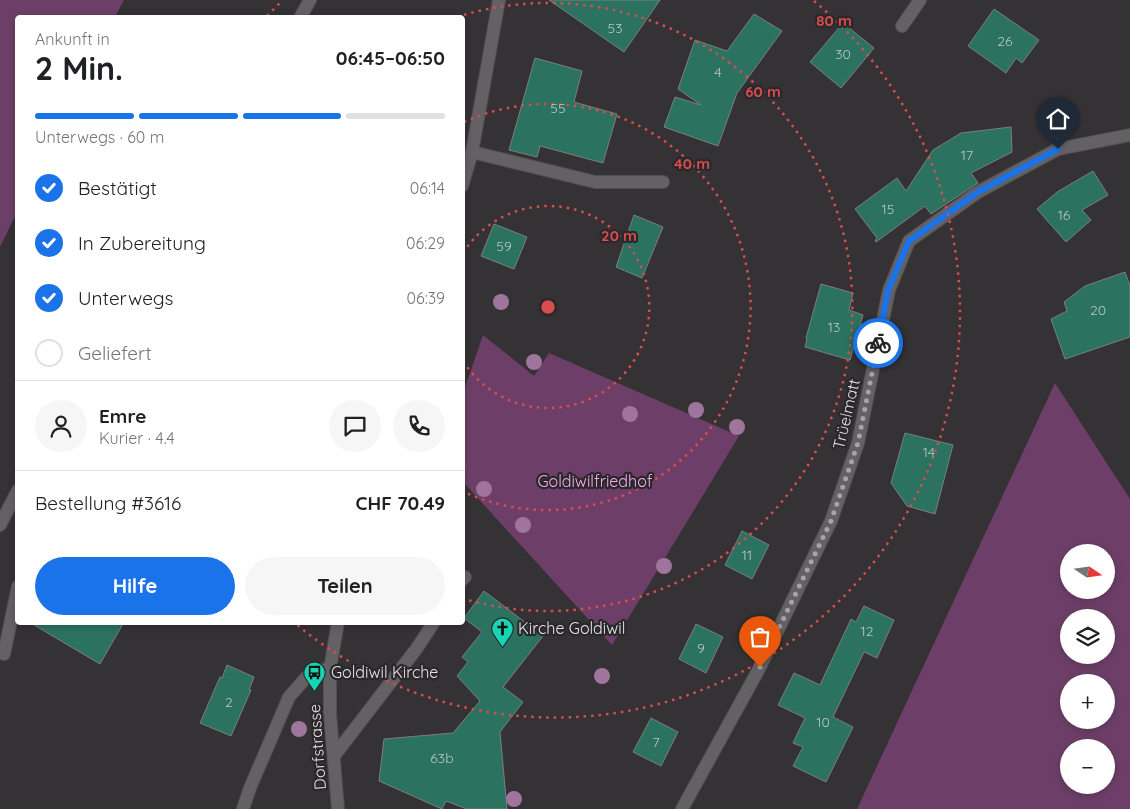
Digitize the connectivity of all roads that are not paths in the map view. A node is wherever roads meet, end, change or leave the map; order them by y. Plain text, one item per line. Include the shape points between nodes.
1 (310, 0) edge
2 (500, 0) edge
3 (920, 0) edge
4 (302, 15) edge
5 (902, 26) dead end
6 (1130, 135) edge
7 (472, 152) junction
8 (465, 176) edge
9 (663, 182) dead end
10 (15, 496) edge
11 (0, 525) edge
12 (15, 601) edge
13 (337, 625) edge
14 (432, 625) edge
15 (4, 654) dead end
16 (330, 669) junction
17 (334, 756) junction
18 (243, 809) edge
19 (338, 809) edge
20 (682, 809) edge

1 - 4 street
2 - 7 street
3 - 5 street
6 - 20 street, Trüelmatt via 1058,149 978,192 909,241 888,290 858,443 831,521 760,667
7 - 8 street
7 - 9 street via 595,182
10 - 11 street
12 - 15 street
13 - 16 street, Dorfstrasse
14 - 17 street
16 - 17 street, Dorfstrasse
16 - 18 street via 311,672 289,697
17 - 19 street, Dorfstrasse

